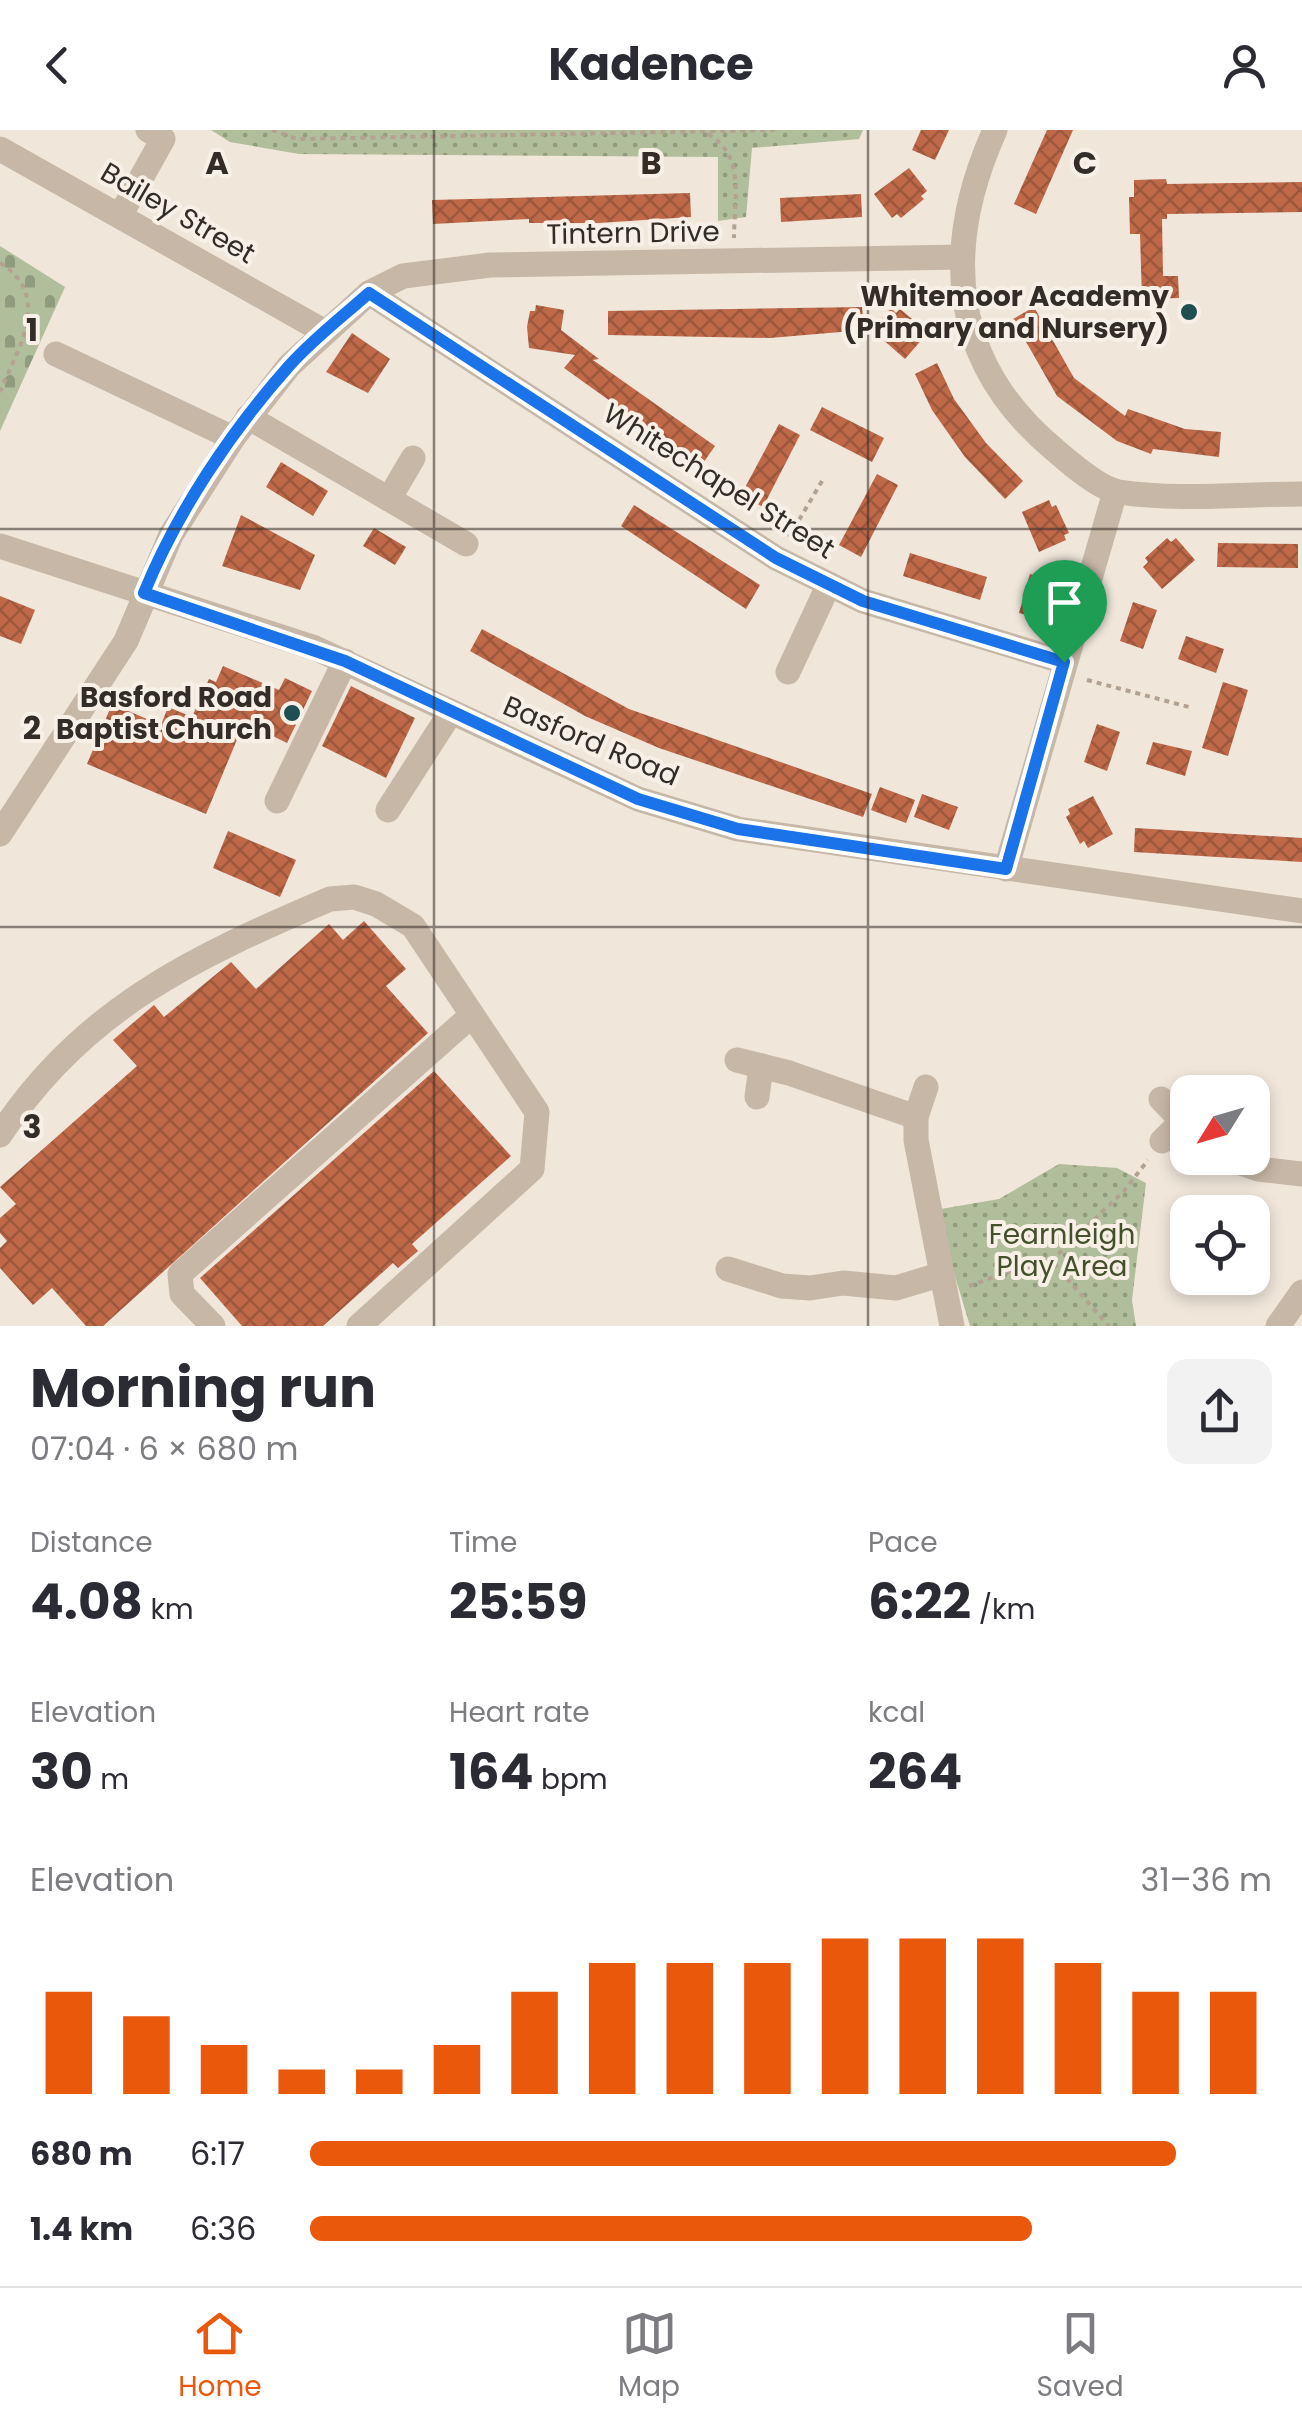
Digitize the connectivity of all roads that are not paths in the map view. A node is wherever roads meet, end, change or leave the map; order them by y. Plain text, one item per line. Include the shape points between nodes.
1 (148, 130) edge
2 (996, 130) edge
3 (0, 149) edge
4 (120, 214) junction
5 (962, 256) junction
6 (369, 293) junction
7 (326, 332) junction
8 (56, 354) dead end
9 (240, 428) junction
10 (413, 458) dead end
11 (1116, 492) junction
12 (1302, 494) edge
13 (389, 500) junction
14 (466, 544) dead end
15 (0, 546) edge
16 (829, 584) junction
17 (144, 593) junction
18 (345, 661) junction
19 (1063, 668) junction
20 (788, 672) dead end
21 (452, 712) junction
22 (277, 801) dead end
23 (388, 810) dead end
24 (0, 834) edge
25 (1006, 869) junction
26 (1302, 912) edge
27 (471, 1016) junction
28 (926, 1087) dead end
29 (757, 1097) dead end
30 (1161, 1099) dead end
31 (9, 1102) edge
32 (1170, 1109) edge
33 (916, 1118) junction
34 (0, 1135) edge
35 (1170, 1135) edge
36 (1162, 1141) road end
37 (1270, 1170) edge
38 (1302, 1174) edge
39 (728, 1269) dead end
40 (942, 1284) junction
41 (1302, 1292) edge
42 (213, 1326) edge
43 (359, 1326) edge
44 (952, 1326) edge
45 (1278, 1326) edge

1 - 4 street via 163,138
2 - 5 street via 972,182
3 - 4 street, Bailey Street
4 - 7 street, Bailey Street
5 - 6 street, Tintern Drive via 490,265 403,276
5 - 11 street via 966,315 984,364 1017,420
6 - 7 street, Tintern Drive
6 - 16 street, Whitechapel Street via 776,558
7 - 9 street, Tintern Drive
8 - 9 street
9 - 13 street
9 - 17 street, Tintern Drive via 171,534
10 - 13 street
11 - 12 street
11 - 19 street
13 - 14 street
15 - 17 street, Basford Road
16 - 19 street, Whitechapel Street
16 - 20 street
17 - 18 street, Basford Road
17 - 24 street, Tintern Drive via 106,676
18 - 21 street, Basford Road
18 - 22 street
19 - 25 street
21 - 23 street
21 - 25 street, Basford Road via 638,799 738,829
25 - 26 street, Basford Road
27 - 31 street via 414,926 376,904 330,899 155,981
27 - 42 street via 180,1274 182,1294
27 - 43 street via 537,1112 532,1169
28 - 33 street
29 - 33 street via 749,1063
30 - 32 street
31 - 34 street
33 - 40 street
35 - 36 street
37 - 38 street
39 - 40 street via 810,1288
40 - 44 street
41 - 45 street

